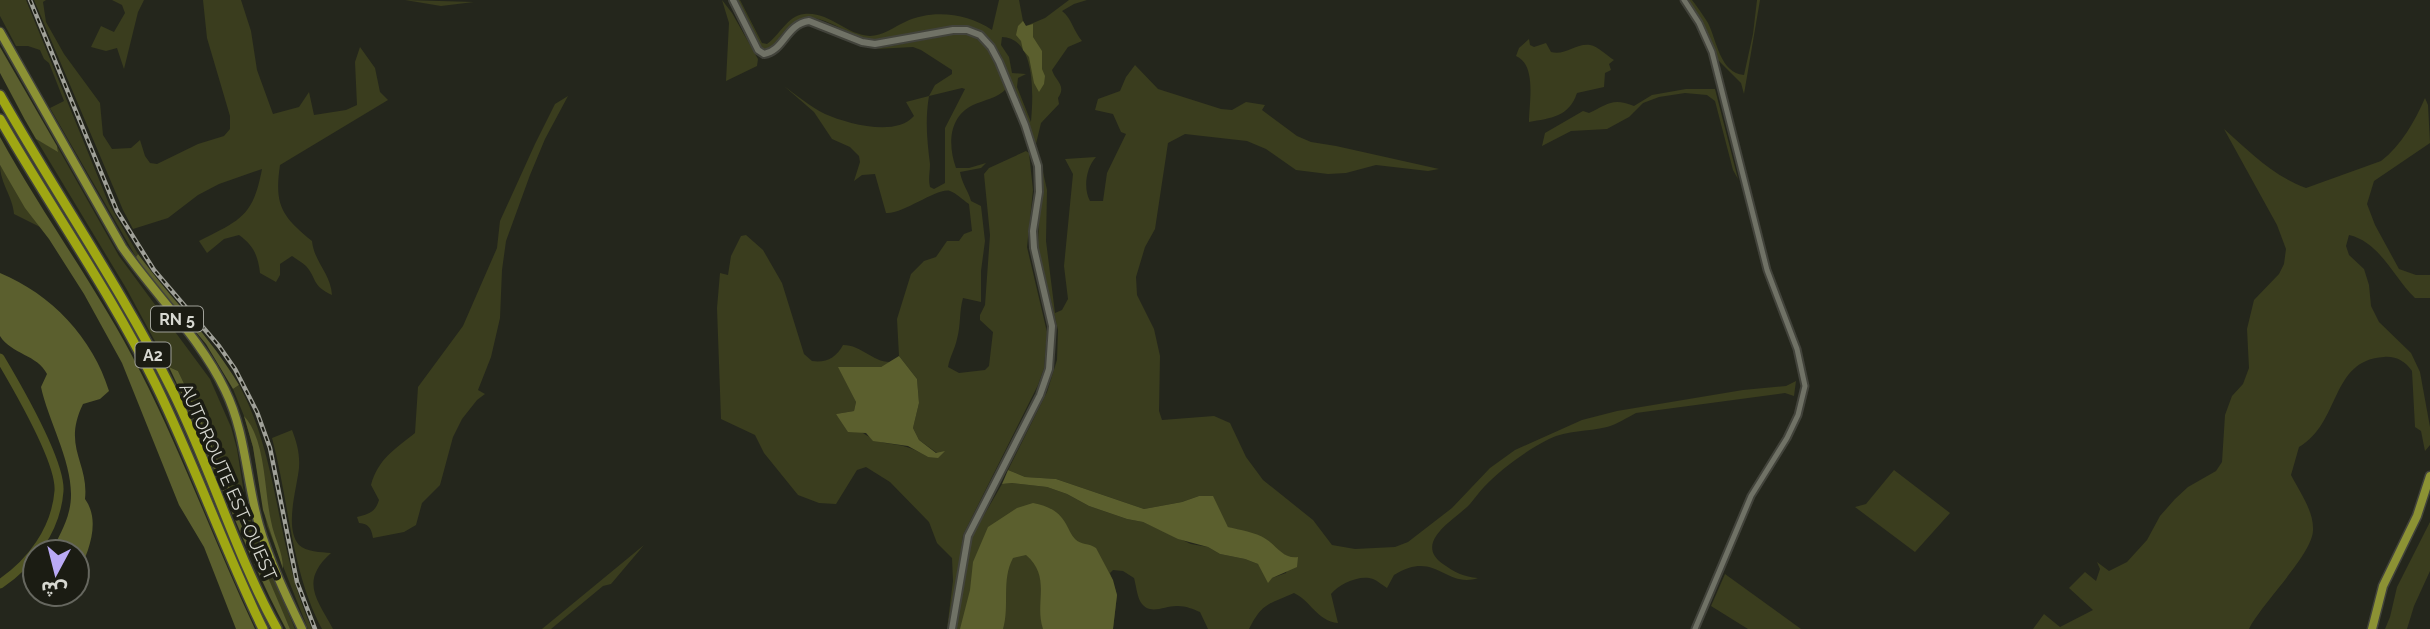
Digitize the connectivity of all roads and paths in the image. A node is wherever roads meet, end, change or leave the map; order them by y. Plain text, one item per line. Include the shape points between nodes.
1 (733, 0) edge
2 (1684, 0) edge
3 (0, 32) edge
4 (0, 95) edge
5 (0, 119) edge
6 (2430, 476) edge
7 (263, 629) edge
8 (277, 629) edge
9 (302, 629) edge
10 (952, 629) edge
11 (1695, 629) edge
12 (2372, 629) edge

1 - 10 street via 764,54 773,51 793,27 809,20 875,44 953,30 974,33 994,52 1025,125 1038,166 1034,248 1050,312 1051,356 1040,395 968,536
2 - 11 street via 1712,52 1767,270 1797,349 1805,387 1798,415 1750,498
3 - 9 main road, RN 5 via 122,247 200,348 225,390 245,447 259,524
4 - 8 highway, AUTOROUTE EST-OUEST / A2 via 172,389
5 - 7 highway, AUTOROUTE EST-OUEST / A2 via 155,384
6 - 12 main road via 2417,516 2383,586

